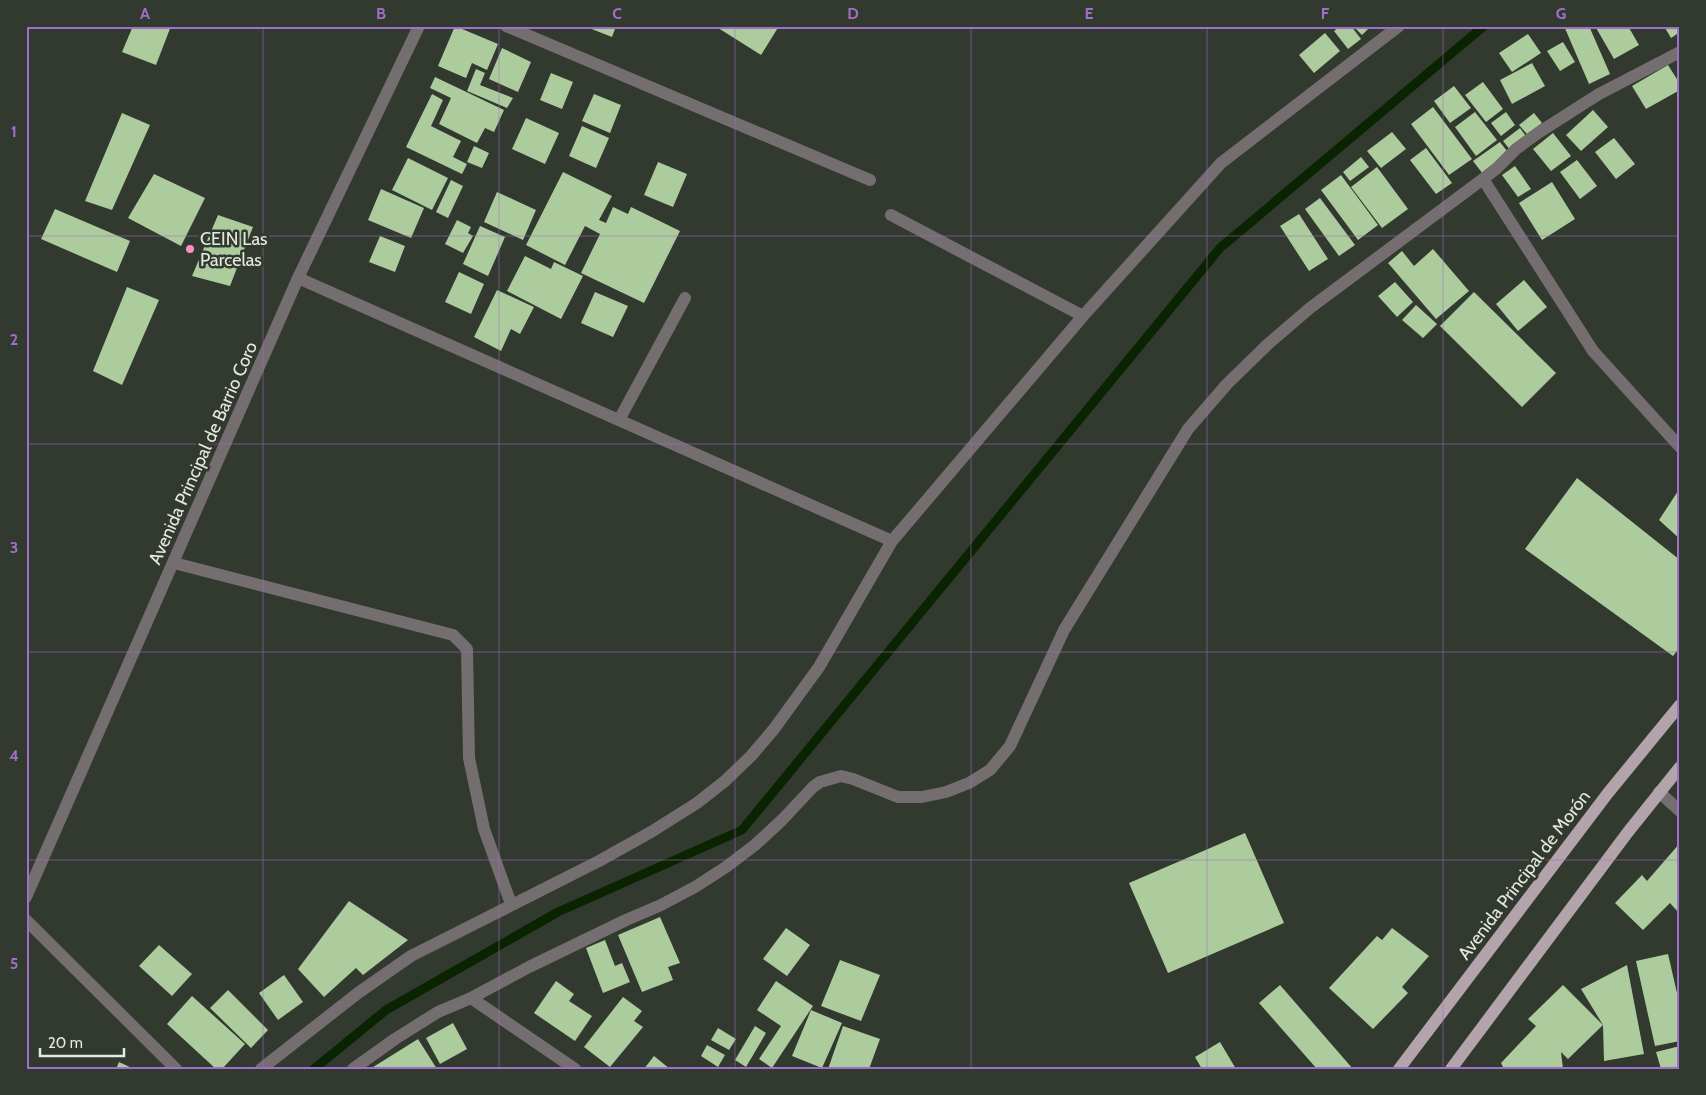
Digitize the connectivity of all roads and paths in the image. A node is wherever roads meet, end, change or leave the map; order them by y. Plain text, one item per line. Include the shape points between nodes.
1 (506, 26) edge
2 (1399, 26) edge
3 (416, 27) edge
4 (1680, 52) edge
5 (1483, 179) junction
6 (870, 180) dead end
7 (891, 214) dead end
8 (298, 278) junction
9 (685, 298) dead end
10 (1083, 316) junction
11 (619, 420) junction
12 (1680, 447) edge
13 (892, 541) junction
14 (174, 563) junction
15 (1680, 705) edge
16 (1680, 767) edge
17 (1659, 792) junction
18 (1680, 811) edge
19 (26, 897) edge
20 (511, 904) junction
21 (26, 920) edge
22 (471, 998) junction
23 (176, 1069) edge
24 (262, 1069) edge
25 (353, 1069) edge
26 (574, 1069) edge
27 (1399, 1069) edge
28 (1451, 1069) edge

1 - 6 street
2 - 10 street via 1221,163
3 - 8 street, Avenida Principal de Barrio Coro
4 - 5 street via 1599,94 1538,132
5 - 12 street via 1593,351
5 - 22 street via 1310,308 1268,344 1207,406 1188,429 1064,630 1010,746 990,770 946,792 922,797 898,797 853,779 841,776 828,778 813,787 755,845 695,888
7 - 10 street
8 - 11 street
8 - 14 street, Avenida Principal de Barrio Coro
9 - 11 street
10 - 13 street
11 - 13 street
13 - 20 street via 820,667 751,756 725,781 674,818 599,861
14 - 19 street, Avenida Principal de Barrio Coro
14 - 20 street via 453,635 467,649 469,758 484,829
15 - 27 main road, Avenida Principal de Morón via 1608,793
16 - 17 main road
17 - 18 street
17 - 28 main road
20 - 24 street via 412,956 358,993
21 - 23 street
22 - 25 street via 438,1012
22 - 26 street

